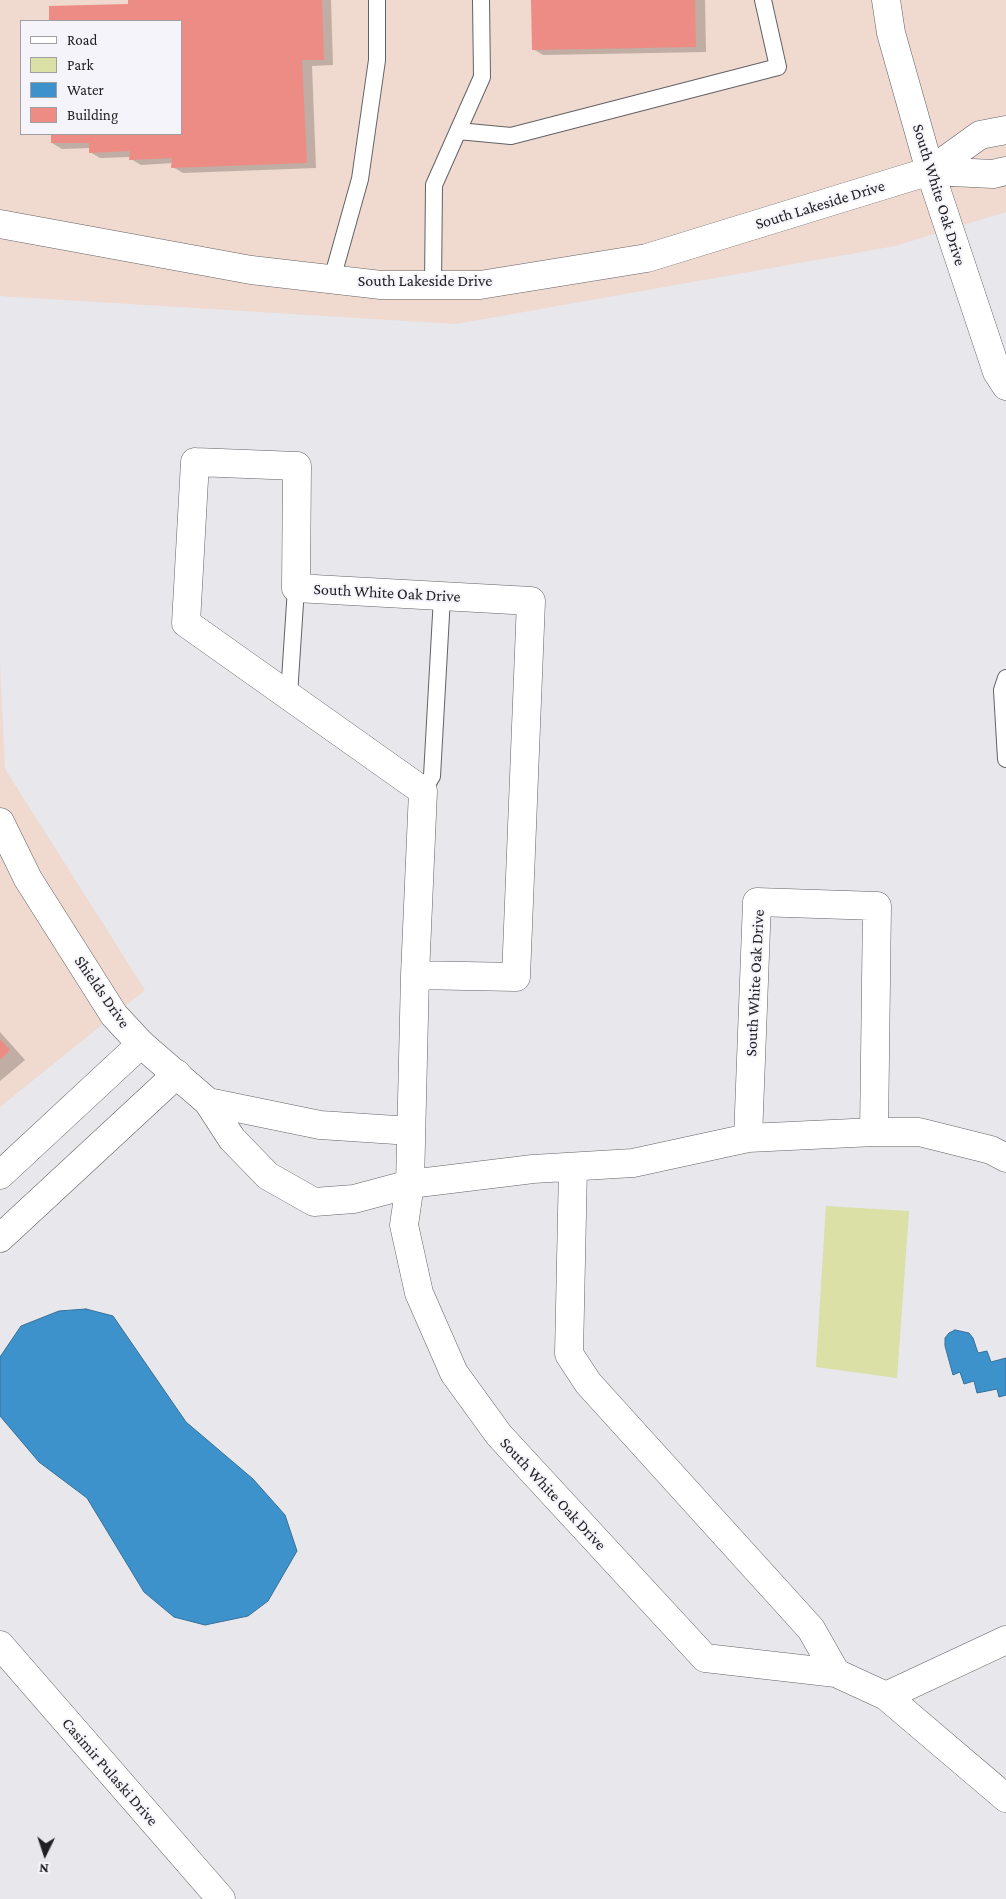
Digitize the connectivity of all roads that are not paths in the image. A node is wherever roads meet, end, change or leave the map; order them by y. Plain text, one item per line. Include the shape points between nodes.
1 (377, 0) edge
2 (481, 0) edge
3 (763, 0) edge
4 (886, 0) edge
5 (1006, 130) edge
6 (458, 131) junction
7 (930, 171) junction
8 (1006, 171) edge
9 (0, 224) edge
10 (332, 279) junction
11 (432, 285) junction
12 (1006, 386) edge
13 (296, 588) junction
14 (442, 597) junction
15 (1006, 678) edge
16 (289, 695) junction
17 (1006, 758) edge
18 (423, 791) junction
19 (0, 822) edge
20 (415, 975) junction
21 (141, 1044) junction
22 (177, 1074) junction
23 (208, 1102) junction
24 (411, 1131) junction
25 (874, 1132) junction
26 (748, 1138) junction
27 (1006, 1158) edge
28 (573, 1167) junction
29 (0, 1175) edge
30 (410, 1184) junction
31 (0, 1238) edge
32 (1006, 1640) edge
33 (0, 1645) edge
34 (836, 1673) junction
35 (886, 1696) junction
36 (1006, 1798) edge
37 (221, 1899) edge

1 - 10 lane via 377,60 360,179
2 - 6 lane via 482,77
3 - 6 lane via 778,67 511,136
4 - 7 street, South White Oak Drive via 891,33
5 - 7 street, South Lakeside Drive via 980,135
6 - 11 lane via 434,185
7 - 8 street, South Lakeside Drive via 993,174
7 - 11 street, South Lakeside Drive via 647,258 480,285
7 - 12 street, South White Oak Drive via 997,372
9 - 10 street, South Lakeside Drive via 251,270
10 - 11 street, South Lakeside Drive via 381,285
13 - 14 street, South White Oak Drive
13 - 16 lane
13 - 16 street, South White Oak Drive via 297,466 195,462 186,623
14 - 18 lane via 432,776
14 - 20 street, South White Oak Drive via 531,601 516,977
15 - 17 lane via 1002,690
16 - 18 street, South White Oak Drive
18 - 20 street, South White Oak Drive
19 - 21 street, Shields Drive via 28,879 114,1015
20 - 24 street, South White Oak Drive
21 - 22 street
21 - 29 street, Shields Drive
22 - 23 street
22 - 31 street
23 - 24 street via 320,1125
23 - 30 street via 232,1139 268,1176 314,1202 354,1199
24 - 30 street, South White Oak Drive
25 - 26 street
25 - 26 street, South White Oak Drive via 877,906 757,902
25 - 27 street via 918,1132 990,1150
26 - 28 street via 633,1163
28 - 30 street
28 - 34 street via 569,1354 588,1383 811,1629
30 - 34 street, South White Oak Drive via 404,1225 418,1293 454,1374 499,1435 705,1658
32 - 35 street
33 - 37 street, Casimir Pulaski Drive
34 - 35 street, South White Oak Drive
35 - 36 street, South White Oak Drive

